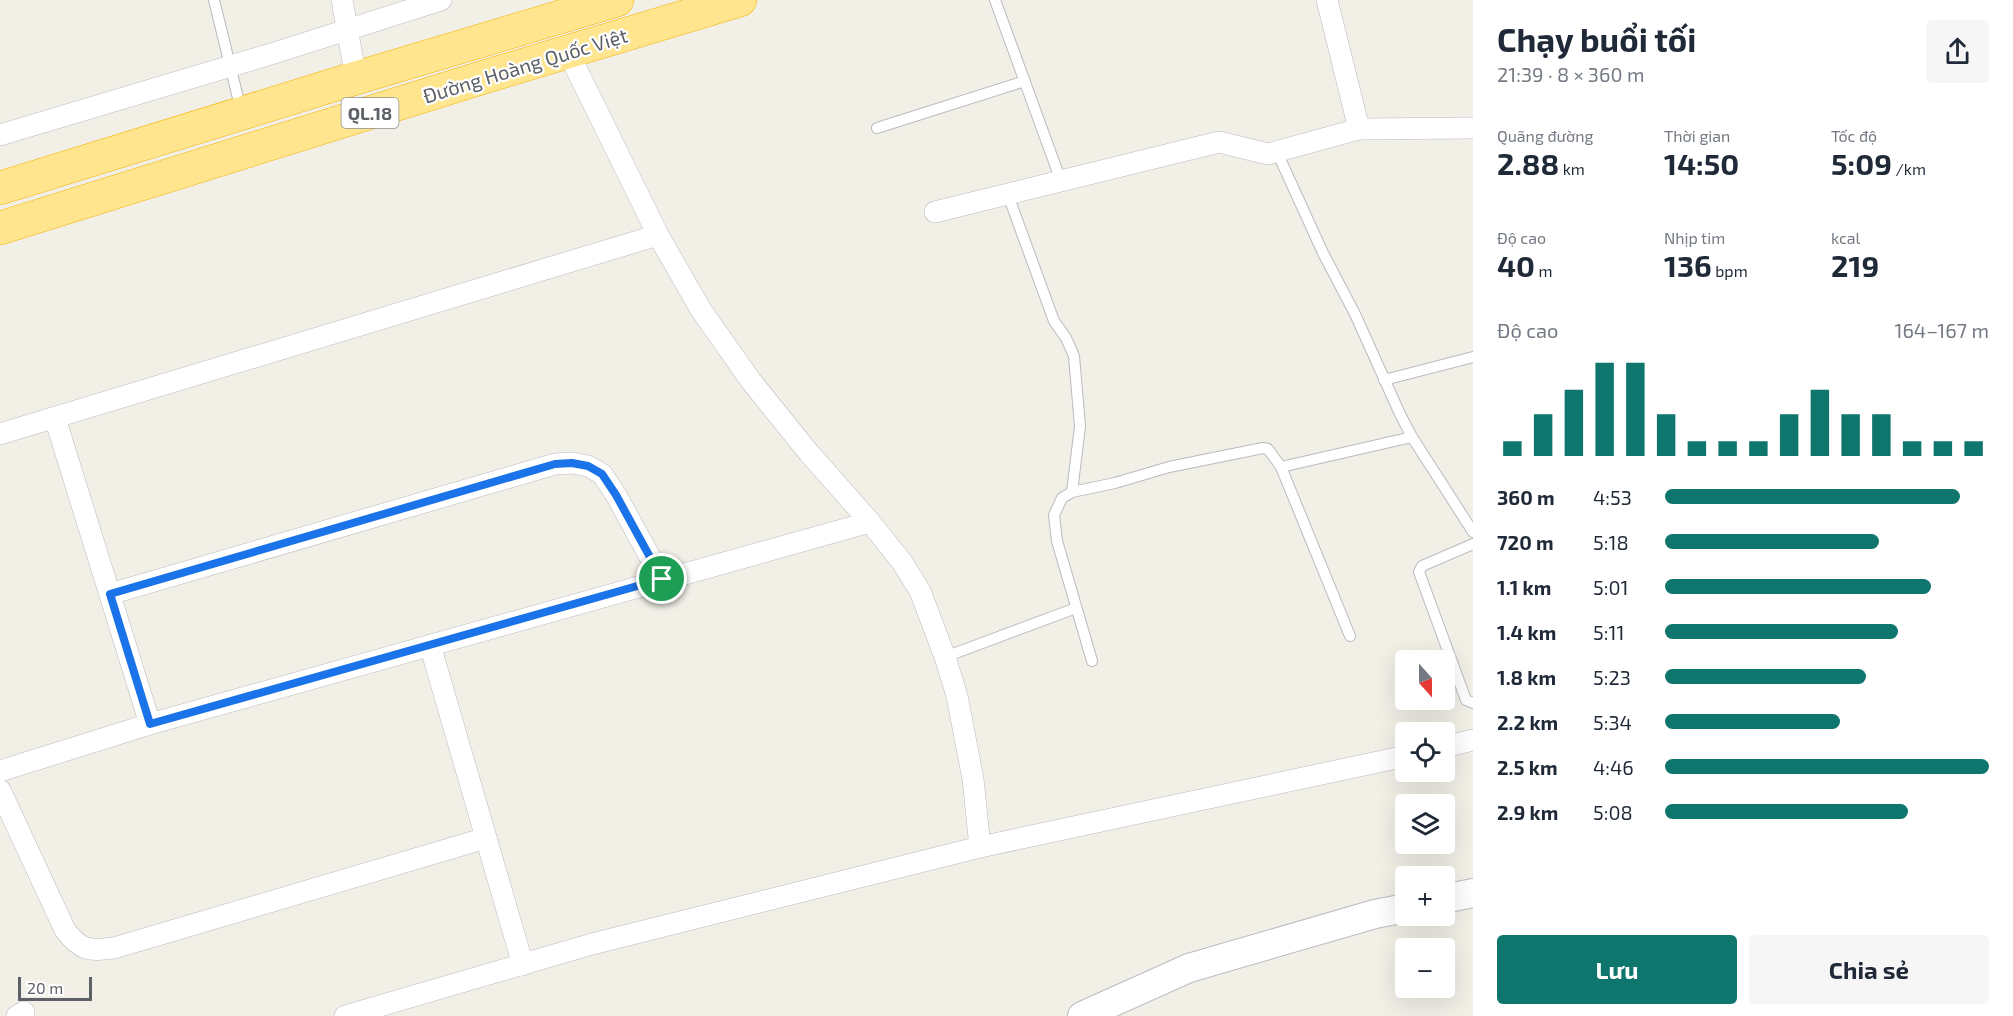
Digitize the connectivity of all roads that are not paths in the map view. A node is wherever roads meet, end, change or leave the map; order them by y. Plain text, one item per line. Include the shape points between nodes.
1 (214, 0) edge
2 (342, 0) edge
3 (441, 0) edge
4 (617, 0) edge
5 (740, 0) edge
6 (995, 0) edge
7 (1327, 0) edge
8 (347, 30) junction
9 (568, 52) junction
10 (230, 66) junction
11 (356, 78) junction
12 (1025, 81) junction
13 (242, 114) junction
14 (877, 128) dead end
15 (1473, 128) edge
16 (1359, 129) junction
17 (0, 135) edge
18 (1277, 152) junction
19 (1061, 181) junction
20 (0, 188) edge
21 (1008, 195) junction
22 (935, 212) dead end
23 (0, 228) edge
24 (658, 235) junction
25 (1473, 357) edge
26 (1384, 380) junction
27 (55, 418) junction
28 (0, 434) edge
29 (1412, 437) junction
30 (1281, 467) junction
31 (1071, 492) junction
32 (870, 522) junction
33 (1473, 532) edge
34 (1473, 544) edge
35 (662, 579) junction
36 (110, 594) junction
37 (1076, 608) junction
38 (1350, 636) dead end
39 (430, 645) junction
40 (945, 657) junction
41 (1092, 661) dead end
42 (1473, 703) edge
43 (150, 724) junction
44 (1473, 740) edge
45 (1455, 744) edge
46 (1395, 758) edge
47 (0, 771) edge
48 (0, 790) edge
49 (486, 838) junction
50 (980, 847) junction
51 (1473, 893) edge
52 (1455, 897) edge
53 (1395, 910) edge
54 (523, 965) junction
55 (345, 1016) edge
56 (1082, 1016) edge

1 - 10 lane
2 - 8 street
3 - 8 street
4 - 11 highway, Đường Hoàng Quốc Việt / QL.18 via 553,14
5 - 9 highway, Đường Hoàng Quốc Việt / QL.18
6 - 12 lane
7 - 16 street
8 - 10 street
8 - 11 street
9 - 23 highway, Đường Hoàng Quốc Việt / QL.18
9 - 24 street
10 - 13 lane
10 - 17 street
11 - 13 highway, Đường Hoàng Quốc Việt / QL.18
12 - 14 lane
12 - 19 lane
13 - 20 highway, Đường Hoàng Quốc Việt / QL.18
15 - 16 street
16 - 18 street
18 - 19 street via 1264,154 1219,142
18 - 26 lane
19 - 21 street
21 - 22 street
21 - 31 lane via 1054,321 1074,356 1080,426
24 - 27 street
24 - 32 street via 701,310 751,381
25 - 26 lane
26 - 29 lane
27 - 28 street
27 - 36 street
29 - 30 lane
29 - 33 lane
30 - 31 lane via 1263,448
30 - 38 lane
31 - 37 lane via 1062,498 1054,515 1057,541
32 - 35 street
32 - 40 street via 920,591
34 - 42 lane via 1422,566 1419,572 1466,700
35 - 36 street via 602,474 572,463 555,464
35 - 39 street
36 - 43 street
37 - 40 lane
37 - 41 lane
39 - 43 street
39 - 49 street
40 - 50 street via 973,779
43 - 47 street
44 - 45 street
46 - 50 street
48 - 49 street via 64,930 89,951 114,948
49 - 54 street
50 - 54 street via 592,944
51 - 52 street
53 - 56 street via 1189,968
54 - 55 street

